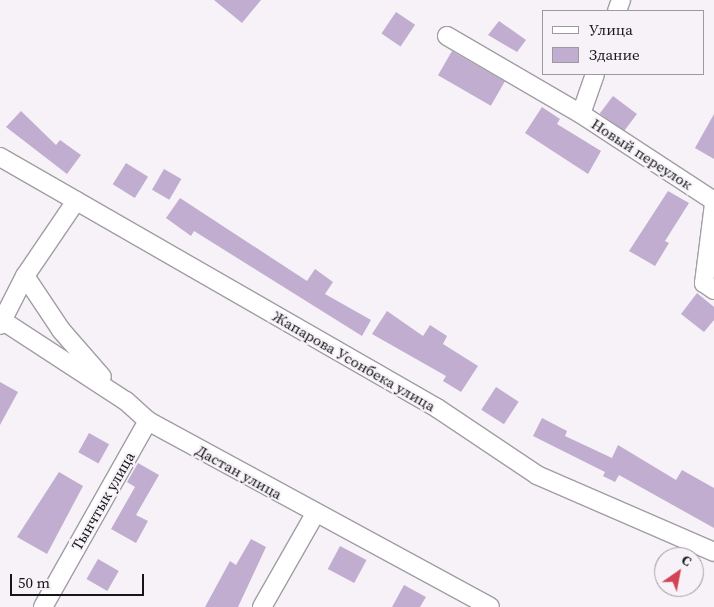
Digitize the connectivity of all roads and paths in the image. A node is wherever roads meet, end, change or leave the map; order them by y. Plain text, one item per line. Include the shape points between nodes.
1 (447, 36) dead end
2 (595, 75) edge
3 (581, 114) junction
4 (0, 157) edge
5 (76, 200) junction
6 (714, 202) edge
7 (25, 276) junction
8 (714, 290) edge
9 (1, 321) edge
10 (126, 402) junction
11 (148, 421) junction
12 (315, 514) junction
13 (714, 552) edge
14 (43, 607) edge
15 (262, 607) edge
16 (490, 607) edge

1 - 3 street
2 - 3 street, Новый переулок
3 - 6 street, Новый переулок
4 - 5 street, Жапарова Усонбека улица
5 - 7 street
5 - 13 street, Жапарова Усонбека улица via 437,408 537,476
6 - 8 street via 704,283
7 - 9 street
7 - 10 street via 82,357
9 - 10 street, Дастан улица
10 - 11 street, Дастан улица
11 - 12 street, Дастан улица
11 - 14 street, Тынчтык улица
12 - 15 street
12 - 16 street, Дастан улица

